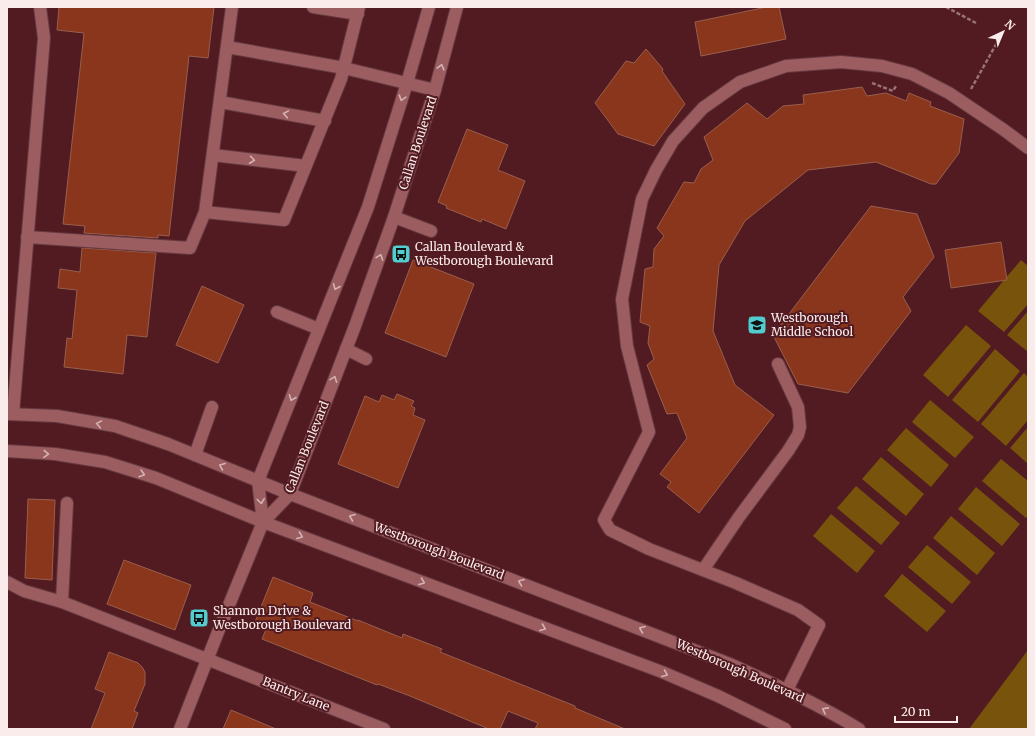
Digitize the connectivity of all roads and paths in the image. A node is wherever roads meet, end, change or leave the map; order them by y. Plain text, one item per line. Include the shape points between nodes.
1 (40, 7) edge
2 (232, 7) edge
3 (313, 7) edge
4 (429, 7) edge
5 (456, 7) edge
6 (946, 7) edge
7 (359, 10) edge
8 (976, 23) dead end
9 (999, 39) dead end
10 (227, 47) junction
11 (344, 68) junction
12 (867, 81) dead end
13 (407, 83) junction
14 (435, 90) junction
15 (894, 92) dead end
16 (969, 93) dead end
17 (220, 102) junction
18 (324, 121) junction
19 (1028, 148) edge
20 (213, 155) junction
21 (306, 166) junction
22 (205, 212) junction
23 (394, 217) junction
24 (430, 231) dead end
25 (27, 237) junction
26 (277, 312) dead end
27 (319, 329) junction
28 (346, 349) junction
29 (366, 359) dead end
30 (778, 364) dead end
31 (212, 408) dead end
32 (10, 414) edge
33 (7, 451) edge
34 (195, 456) junction
35 (258, 481) junction
36 (290, 494) junction
37 (67, 503) dead end
38 (264, 522) junction
39 (703, 570) junction
40 (7, 582) edge
41 (62, 602) junction
42 (208, 659) junction
43 (787, 690) junction
44 (180, 729) edge
45 (384, 729) edge
46 (785, 729) edge
47 (859, 729) edge

1 - 25 street via 44,38
2 - 10 street
3 - 7 street
4 - 13 street
14 -> 5 street, Callan Boulevard
6 - 8 path
7 - 11 street
9 - 16 path
10 - 11 street
10 - 17 street
11 - 13 street
11 - 18 street via 342,79
12 - 15 path
13 - 14 street
13 -> 27 street via 368,207
14 - 23 street, Callan Boulevard
18 -> 17 street
17 - 20 street
18 - 21 street
19 - 39 street via 949,93 912,74 882,66 841,62 786,66 740,82 703,108 673,141 642,199 622,299 627,346 649,432 604,520 610,530 649,549
20 -> 21 street
20 - 22 street
21 - 22 street via 284,220
22 - 25 street via 190,248
23 - 24 street
28 -> 23 street, Callan Boulevard
25 - 32 street
26 - 27 street
27 -> 35 street
28 - 29 street
36 -> 28 street, Callan Boulevard
30 - 39 street via 798,407 798,435
31 - 34 street
34 -> 32 street, Westborough Boulevard via 115,426 57,416
33 -> 38 street via 55,454 105,462 156,478
35 -> 34 street, Westborough Boulevard
35 - 36 street, Westborough Boulevard
35 -> 38 street
36 - 38 street, Callan Boulevard
43 -> 36 street, Westborough Boulevard via 678,643
37 - 41 street
38 - 42 street
38 -> 46 street via 662,672
39 - 43 street via 798,610 819,625
40 - 41 street, Bantry Lane via 24,591
41 - 42 street, Bantry Lane
42 - 44 street
42 - 45 street, Bantry Lane
47 -> 43 street, Westborough Boulevard

